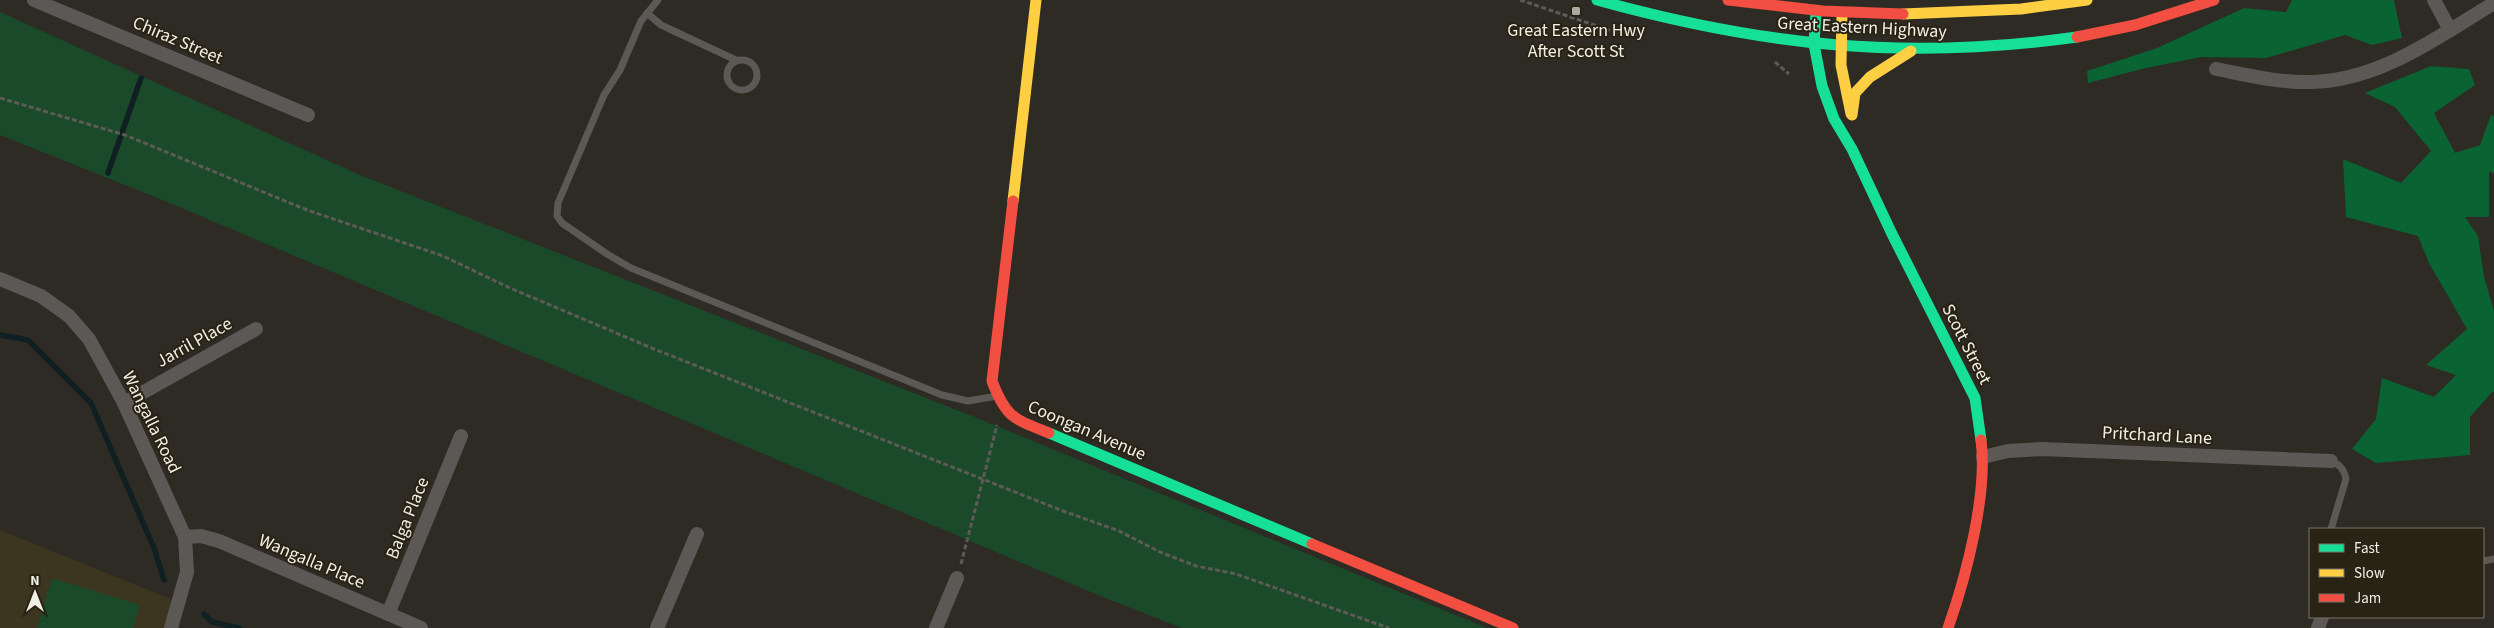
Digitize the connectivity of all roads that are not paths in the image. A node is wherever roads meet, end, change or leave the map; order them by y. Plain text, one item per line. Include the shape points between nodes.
1 (34, 0) edge
2 (658, 0) edge
3 (1036, 0) edge
4 (1597, 0) edge
5 (1728, 0) edge
6 (2087, 0) edge
7 (2214, 0) edge
8 (2434, 0) edge
9 (2494, 3) edge
10 (1816, 12) junction
11 (647, 13) junction
12 (1842, 14) junction
13 (2450, 30) junction
14 (1814, 44) junction
15 (1839, 47) junction
16 (1911, 51) junction
17 (736, 60) junction
18 (2216, 69) dead end
19 (308, 115) dead end
20 (1852, 115) junction
21 (1852, 149) junction
22 (0, 279) edge
23 (256, 329) dead end
24 (999, 400) junction
25 (124, 403) junction
26 (460, 436) dead end
27 (1983, 456) junction
28 (2331, 461) joint
29 (2331, 528) edge
30 (697, 534) dead end
31 (185, 537) junction
32 (957, 578) road end
33 (388, 614) junction
34 (171, 628) edge
35 (422, 628) edge
36 (657, 628) edge
37 (936, 628) edge
38 (1513, 628) edge
39 (1948, 628) edge

1 - 19 street, Chiraz Street
2 - 11 lane
3 - 24 main road via 992,381
4 - 14 main road, Great Eastern Highway via 1665,19 1760,38
5 - 10 main road, Great Eastern Highway
6 - 12 main road, Great Eastern Highway via 2030,9 1941,15
7 - 16 main road, Great Eastern Highway via 2088,36 1979,49
8 - 13 street
9 - 13 street
10 - 12 main road, Great Eastern Highway
10 - 14 main road, Scott Street
11 - 17 lane via 660,25
11 - 24 lane via 638,26 620,70 604,95 558,203 557,216 562,223 631,268 942,395 968,401
12 - 15 main road, Scott Street
13 - 18 street via 2407,56 2358,75 2321,81 2276,81
14 - 15 main road, Great Eastern Highway
14 - 21 main road, Scott Street via 1822,86 1834,119
15 - 16 main road, Great Eastern Highway
15 - 20 main road, Scott Street via 1841,73
16 - 20 main road via 1870,77 1855,93
17 - 17 lane via 751,62 757,71 756,82 748,89 738,90 727,80 728,66
20 - 21 main road, Scott Street
21 - 27 main road, Scott Street via 1976,398
22 - 25 street, Wangalla Road via 42,296 69,316 89,339
23 - 25 street, Jarril Place
24 - 38 main road, Coongan Avenue via 1016,420
25 - 31 street, Wangalla Road
26 - 33 street, Balga Place
27 - 28 street, Pritchard Lane via 2042,449
27 - 39 main road, Scott Street via 1982,486 1960,593
28 - 29 lane via 2339,465 2346,479
30 - 36 street
31 - 33 street, Wangalla Place via 201,536 219,541
31 - 34 street, Wangalla Road via 187,572
32 - 37 street
33 - 35 street, Wangalla Place

